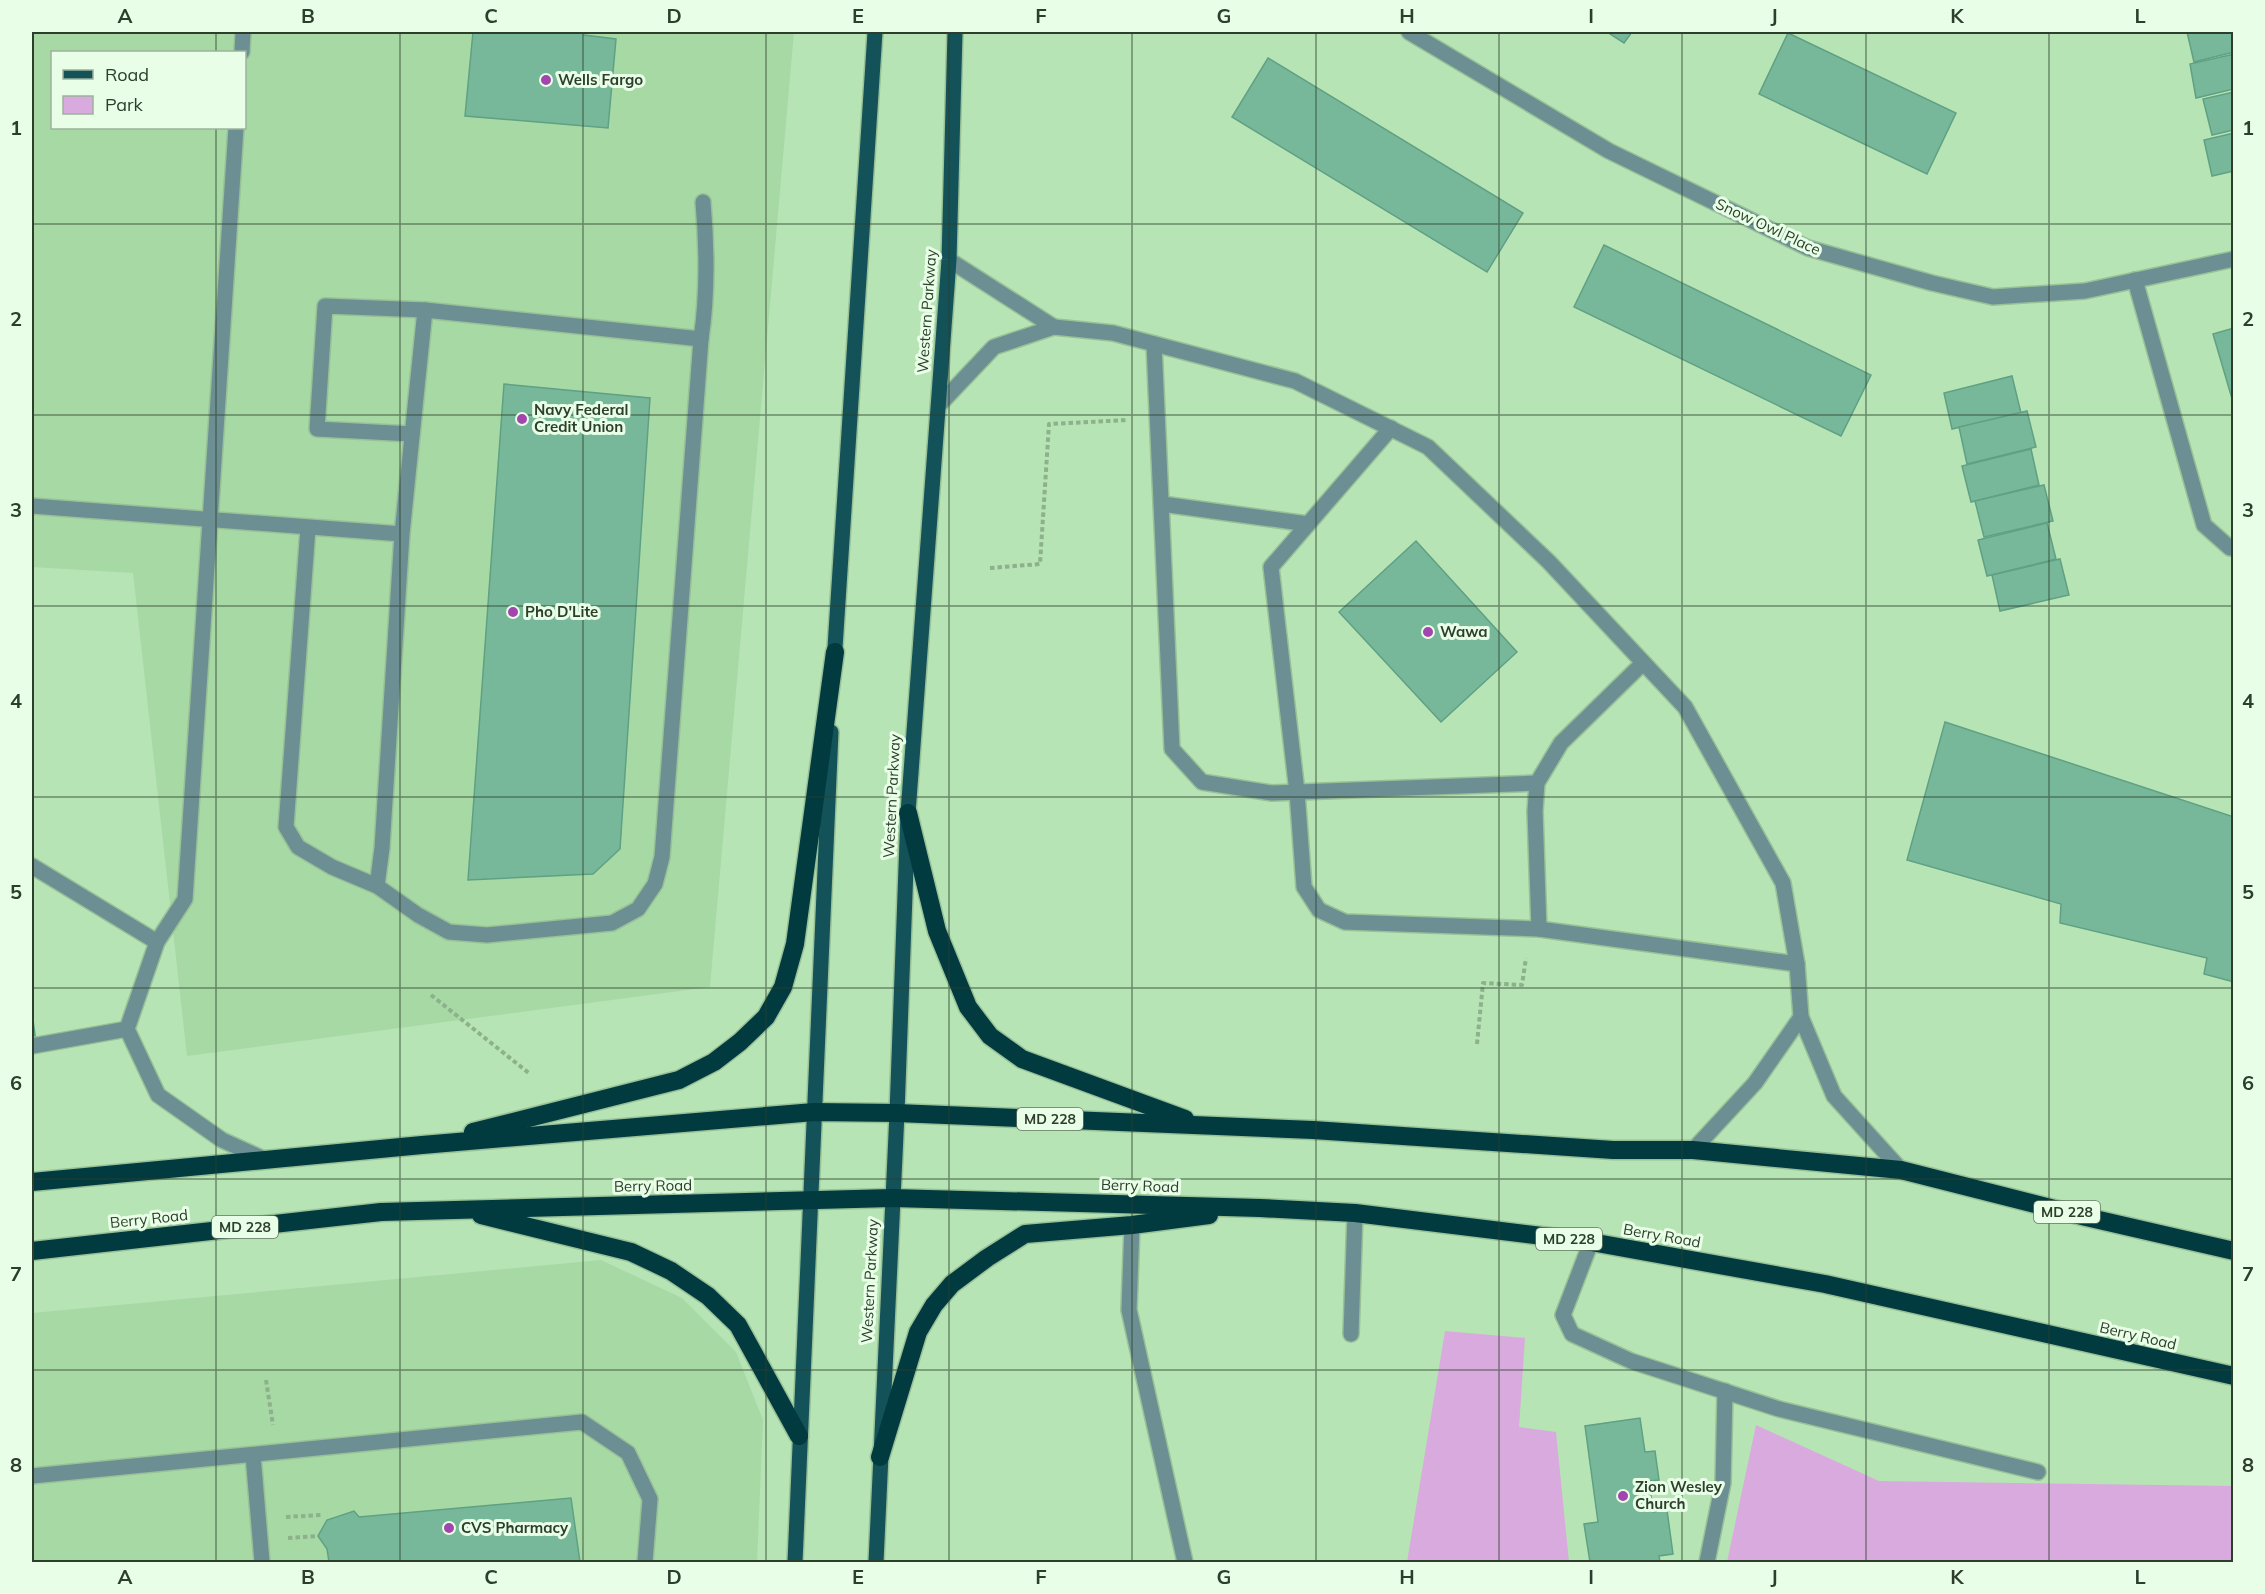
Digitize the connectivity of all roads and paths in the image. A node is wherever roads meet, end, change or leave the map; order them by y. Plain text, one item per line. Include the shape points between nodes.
1 (243, 32) edge
2 (875, 32) edge
3 (955, 32) edge
4 (1408, 32) edge
5 (242, 51) edge
6 (237, 129) edge
7 (703, 202) dead end
8 (2234, 259) edge
9 (949, 260) junction
10 (2135, 280) junction
11 (425, 310) junction
12 (1054, 327) junction
13 (701, 339) junction
14 (1154, 344) junction
15 (939, 405) junction
16 (1128, 420) dead end
17 (1391, 428) junction
18 (412, 434) junction
19 (1162, 504) junction
20 (32, 506) edge
21 (209, 520) junction
22 (1308, 524) junction
23 (308, 528) junction
24 (402, 534) junction
25 (2234, 548) edge
26 (990, 568) dead end
27 (835, 652) junction
28 (1644, 663) junction
29 (1537, 783) junction
30 (1297, 792) junction
31 (908, 813) junction
32 (32, 866) edge
33 (377, 886) junction
34 (1534, 928) junction
35 (157, 942) junction
36 (1797, 964) junction
37 (431, 995) dead end
38 (1801, 1017) junction
39 (127, 1029) junction
40 (1477, 1044) dead end
41 (32, 1046) edge
42 (530, 1074) dead end
43 (814, 1112) junction
44 (897, 1113) junction
45 (1203, 1125) junction
46 (422, 1145) junction
47 (1693, 1150) junction
48 (266, 1160) junction
49 (1901, 1170) junction
50 (32, 1182) edge
51 (892, 1198) junction
52 (811, 1200) junction
53 (1260, 1208) junction
54 (459, 1210) junction
55 (1355, 1213) junction
56 (1132, 1226) junction
57 (1592, 1242) junction
58 (32, 1251) edge
59 (2234, 1251) edge
60 (1351, 1334) dead end
61 (2234, 1376) edge
62 (266, 1380) dead end
63 (1725, 1391) junction
64 (274, 1432) dead end
65 (799, 1436) junction
66 (253, 1455) junction
67 (880, 1457) junction
68 (2038, 1472) dead end
69 (32, 1476) edge
70 (321, 1515) dead end
71 (282, 1518) dead end
72 (262, 1563) edge
73 (645, 1563) edge
74 (795, 1563) edge
75 (876, 1563) edge
76 (1185, 1563) edge
77 (1707, 1563) edge

1 - 5 street
2 - 27 main road
3 - 9 main road, Western Parkway
4 - 10 street, Snow Owl Place via 1609,151 1808,248 1993,297 2085,291
6 - 21 street
7 - 13 street via 707,255
8 - 10 street, Snow Owl Place
9 - 12 street
9 - 15 main road, Western Parkway
10 - 25 street via 2204,525
11 - 13 street
11 - 18 street
11 - 18 street via 325,306 317,429
12 - 14 street via 1113,333
12 - 15 street via 994,347
13 - 33 street via 662,857 655,884 638,909 612,923 487,935 449,932
14 - 17 street via 1295,381
14 - 19 street
15 - 31 main road, Western Parkway
16 - 26 path via 1049,424 1040,564
17 - 22 street
17 - 28 street via 1428,447 1549,562
18 - 24 street
19 - 22 street
19 - 30 street via 1172,749 1202,782 1272,793
20 - 21 street
21 - 23 street
21 - 35 street via 185,899
22 - 30 street via 1271,567
23 - 24 street
23 - 33 street via 286,827 298,847
24 - 33 street
27 - 43 main road
27 - 46 highway via 795,944 783,987 766,1017 714,1062 679,1080
28 - 29 street via 1561,743
28 - 36 street via 1685,707 1783,883
29 - 30 street
29 - 34 street
30 - 34 street via 1304,887 1319,910 1345,922
31 - 44 main road, Western Parkway
31 - 45 highway via 937,931 968,1007 990,1036 1022,1059
32 - 35 street
34 - 36 street
34 - 40 path via 1522,985 1483,983
35 - 39 street
36 - 38 street
37 - 42 path
38 - 47 street via 1755,1083
38 - 49 street via 1834,1096
39 - 41 street
39 - 48 street via 158,1095 222,1140
43 - 44 highway, MD 228
43 - 46 highway, MD 228
43 - 52 main road
44 - 45 highway, MD 228
44 - 51 main road, Western Parkway
45 - 47 highway, MD 228 via 1613,1150
46 - 48 highway, MD 228
47 - 49 highway, MD 228
48 - 50 highway, MD 228
49 - 59 highway, MD 228
51 - 52 highway, Berry Road / MD 228
51 - 53 highway, Berry Road / MD 228
51 - 67 main road, Western Parkway
52 - 54 highway, Berry Road / MD 228
52 - 65 main road
53 - 55 highway, Berry Road / MD 228
53 - 56 highway
54 - 58 highway, Berry Road / MD 228 via 371,1213
54 - 65 highway via 631,1252 671,1270 708,1296 738,1325
55 - 57 highway, Berry Road / MD 228
55 - 60 street
56 - 67 highway via 1025,1234 952,1284 918,1332
56 - 76 street via 1129,1310
57 - 61 highway, Berry Road / MD 228 via 1825,1284
57 - 63 street via 1563,1315 1572,1334 1631,1361
62 - 64 path
63 - 68 street via 1779,1409
63 - 77 street via 1723,1483
65 - 74 main road
66 - 69 street
66 - 72 street
66 - 73 street via 582,1422 628,1453 650,1499
67 - 75 main road, Western Parkway
70 - 71 path

